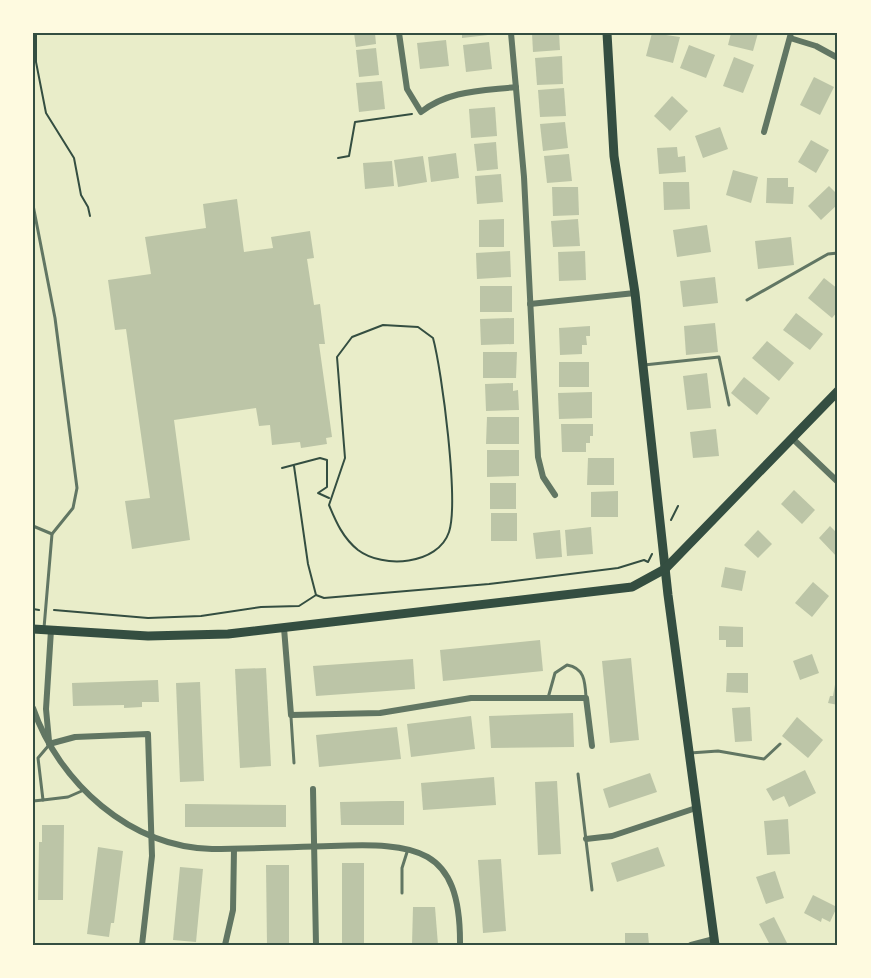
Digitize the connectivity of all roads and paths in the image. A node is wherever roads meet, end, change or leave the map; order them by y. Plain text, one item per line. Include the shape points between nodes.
1 (36, 33) edge
2 (399, 33) edge
3 (511, 33) edge
4 (607, 33) edge
5 (790, 35) edge
6 (838, 58) edge
7 (516, 87) junction
8 (421, 112) junction
9 (764, 132) dead end
10 (338, 158) dead end
11 (33, 205) edge
12 (90, 216) dead end
13 (838, 253) edge
14 (635, 293) junction
15 (747, 300) dead end
16 (530, 304) junction
17 (643, 365) junction
18 (838, 391) edge
19 (729, 405) dead end
20 (793, 439) junction
21 (294, 466) junction
22 (282, 468) dead end
23 (838, 482) edge
24 (555, 495) dead end
25 (330, 498) junction
26 (678, 506) dead end
27 (33, 526) edge
28 (52, 534) junction
29 (662, 535) junction
30 (653, 553) dead end
31 (664, 569) junction
32 (316, 595) junction
33 (33, 609) edge
34 (44, 610) junction
35 (284, 628) junction
36 (33, 629) edge
37 (48, 630) junction
38 (548, 698) junction
39 (586, 698) junction
40 (33, 708) edge
41 (291, 715) junction
42 (49, 744) junction
43 (780, 744) dead end
44 (592, 746) dead end
45 (688, 753) junction
46 (294, 763) dead end
47 (578, 774) dead end
48 (313, 789) dead end
49 (84, 790) junction
50 (43, 800) junction
51 (33, 801) edge
52 (696, 808) junction
53 (153, 838) junction
54 (586, 839) junction
55 (314, 846) junction
56 (409, 848) junction
57 (234, 849) junction
58 (591, 890) dead end
59 (402, 893) dead end
60 (714, 942) edge
61 (142, 945) edge
62 (225, 945) edge
63 (316, 945) edge
64 (460, 945) edge
65 (691, 945) edge

1 - 12 path via 36,62 46,113 74,158 81,195
2 - 8 street via 407,89
3 - 7 street
4 - 14 main road via 614,156
5 - 6 street
5 - 9 street
7 - 8 street via 457,94 432,103
7 - 16 street
8 - 10 path via 355,122 350,156
11 - 28 lane via 54,318 77,493 73,508
13 - 15 lane via 828,254
14 - 16 street
14 - 17 main road
16 - 24 street via 538,458 543,477
17 - 19 lane via 719,357
17 - 29 main road
18 - 20 main road
20 - 23 street
20 - 31 main road
21 - 22 path
21 - 25 path via 320,458 327,460 327,487 318,493
21 - 32 path
25 - 25 path via 339,529 359,550 377,560 399,562 423,556 437,549 449,534 451,481 445,416 436,350 426,331 384,325 362,331 341,349 337,357 345,458
26 - 29 path
27 - 28 lane
28 - 34 lane
29 - 31 main road
30 - 32 path via 648,562 618,568 324,598
31 - 35 main road via 636,586 613,591
31 - 45 main road
32 - 34 path via 299,606 184,617
33 - 34 path
34 - 37 lane
35 - 37 main road via 181,636
35 - 41 street
36 - 37 main road
37 - 42 street
38 - 39 street
38 - 39 lane via 555,673 567,665 584,676
38 - 41 street via 476,697 380,713
39 - 44 street
40 - 42 street
41 - 46 lane
42 - 49 street
42 - 50 lane via 38,758
42 - 53 street via 70,738 148,734
43 - 45 lane via 764,759 718,751
45 - 52 main road
47 - 54 lane
48 - 55 street
49 - 50 lane via 68,797
49 - 53 street via 110,812
50 - 51 lane
52 - 54 street via 623,833
52 - 60 main road
53 - 57 street via 186,847
53 - 61 street
54 - 58 lane
55 - 56 street via 381,844
55 - 57 street
55 - 63 street
56 - 59 lane via 403,861
56 - 64 street via 435,862 450,882 460,913
57 - 62 street via 233,910
60 - 65 street

